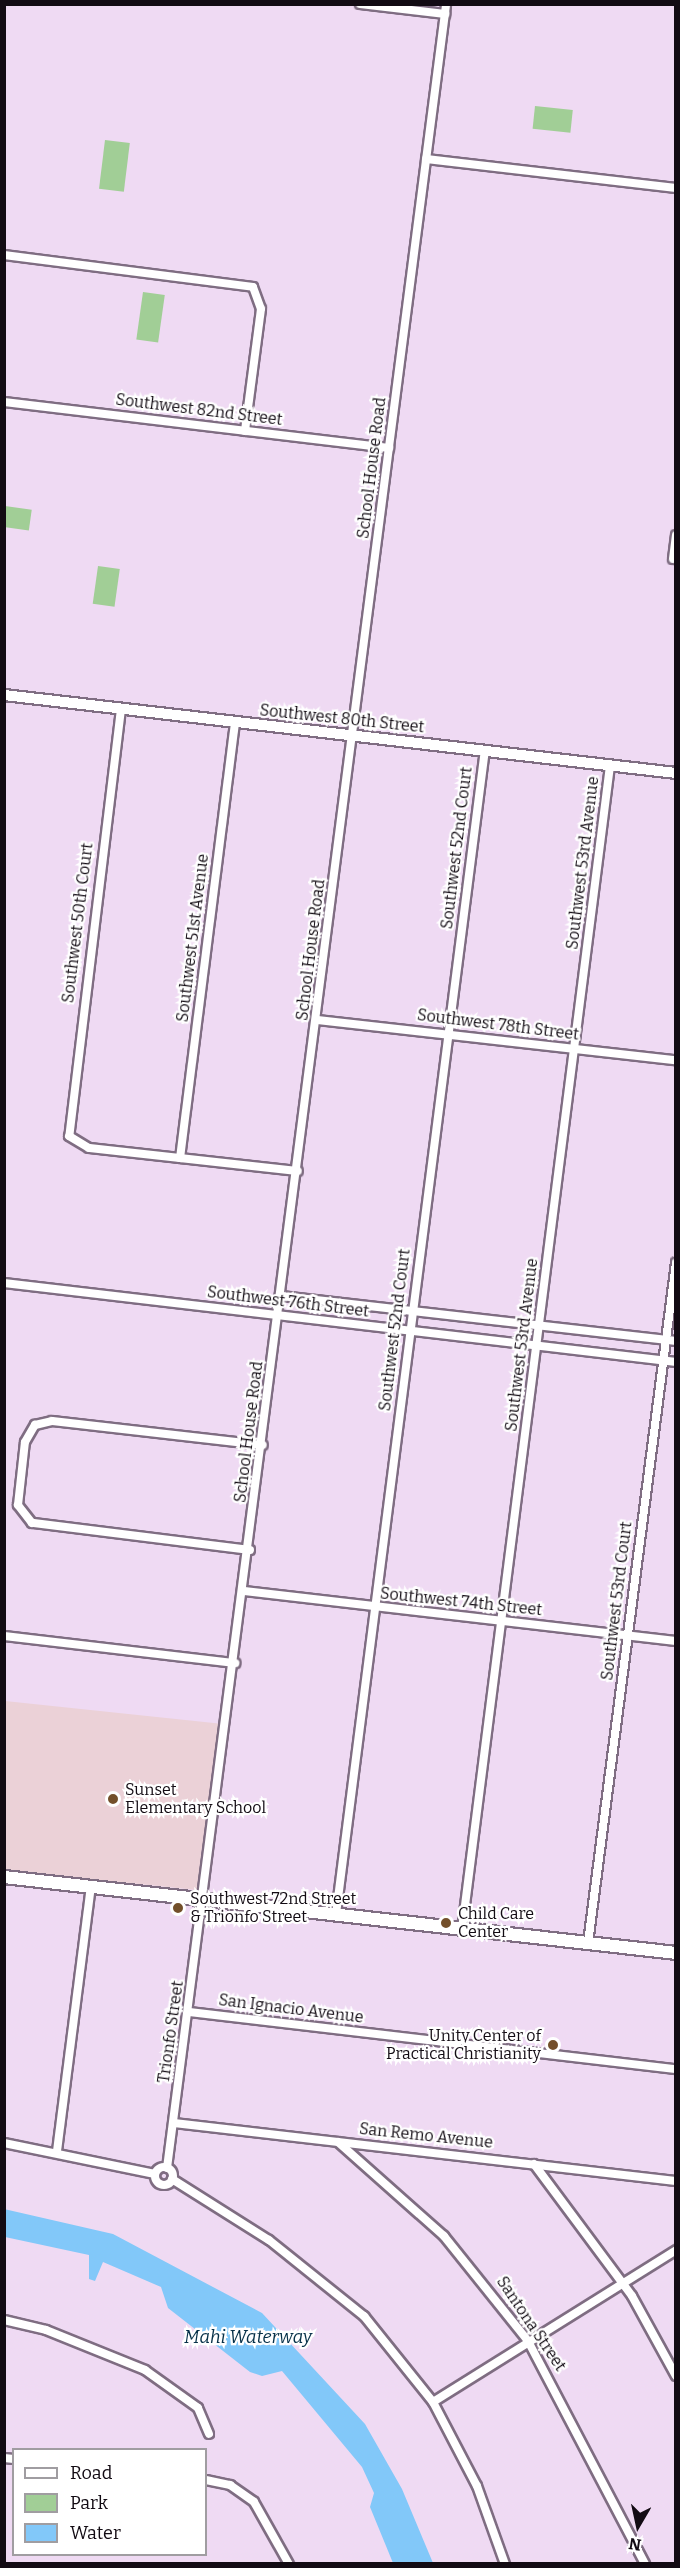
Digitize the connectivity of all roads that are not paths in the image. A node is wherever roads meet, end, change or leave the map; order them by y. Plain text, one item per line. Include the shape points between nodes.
1 (360, 4) edge
2 (446, 4) edge
3 (445, 14) junction
4 (426, 159) junction
5 (675, 188) edge
6 (4, 255) edge
7 (4, 402) edge
8 (245, 431) junction
9 (389, 448) junction
10 (675, 535) edge
11 (673, 559) dead end
12 (4, 696) edge
13 (121, 709) junction
14 (235, 722) junction
15 (353, 736) junction
16 (484, 750) junction
17 (610, 765) junction
18 (675, 773) edge
19 (317, 1020) junction
20 (449, 1034) junction
21 (575, 1049) junction
22 (675, 1060) edge
23 (180, 1158) junction
24 (298, 1171) junction
25 (675, 1263) edge
26 (4, 1283) edge
27 (282, 1296) junction
28 (413, 1310) junction
29 (279, 1315) junction
30 (540, 1326) junction
31 (410, 1332) junction
32 (665, 1340) junction
33 (675, 1341) edge
34 (537, 1345) junction
35 (663, 1360) junction
36 (675, 1362) edge
37 (263, 1445) junction
38 (250, 1550) junction
39 (244, 1592) junction
40 (375, 1608) junction
41 (501, 1622) junction
42 (4, 1636) edge
43 (627, 1636) junction
44 (675, 1641) edge
45 (235, 1663) junction
46 (4, 1876) edge
47 (91, 1886) junction
48 (204, 1899) junction
49 (336, 1914) junction
50 (462, 1929) junction
51 (588, 1943) junction
52 (675, 1953) edge
53 (189, 2012) junction
54 (675, 2069) edge
55 (174, 2123) junction
56 (338, 2142) junction
57 (4, 2143) edge
58 (57, 2151) junction
59 (534, 2164) junction
60 (167, 2168) junction
61 (155, 2174) junction
62 (171, 2179) junction
63 (675, 2181) edge
64 (675, 2250) edge
65 (623, 2283) junction
66 (4, 2320) edge
67 (528, 2341) junction
68 (675, 2376) edge
69 (433, 2402) junction
70 (209, 2434) dead end
71 (207, 2480) edge
72 (289, 2564) edge
73 (505, 2564) edge
74 (645, 2564) edge

1 - 3 street
2 - 3 street, School House Road
3 - 4 street, School House Road
4 - 5 street
4 - 9 street, School House Road
6 - 8 street via 243,284 258,292 261,309
7 - 8 street, Southwest 82nd Street
8 - 9 street, Southwest 82nd Street
9 - 15 street, School House Road
10 - 11 street
12 - 13 street, Southwest 80th Street
13 - 14 street, Southwest 80th Street
13 - 23 street, Southwest 50th Court via 83,996 71,1140 89,1148
14 - 15 street, Southwest 80th Street
14 - 23 street, Southwest 51st Avenue
15 - 16 street, Southwest 80th Street
15 - 19 street, School House Road
16 - 17 street, Southwest 80th Street
16 - 20 street, Southwest 52nd Court
17 - 18 street, Southwest 80th Street
17 - 21 street, Southwest 53rd Avenue
19 - 20 street, Southwest 78th Street
19 - 24 street, School House Road
20 - 21 street, Southwest 78th Street
20 - 28 street, Southwest 52nd Court
21 - 22 street, Southwest 78th Street
21 - 30 street, Southwest 53rd Avenue
23 - 24 street
24 - 27 street, School House Road
25 - 32 street, Southwest 53rd Court
26 - 29 street, Southwest 76th Street
27 - 28 street, Southwest 76th Street
27 - 29 street, School House Road
28 - 30 street, Southwest 76th Street
28 - 31 street, Southwest 52nd Court
29 - 31 street, Southwest 76th Street
29 - 37 street, School House Road
30 - 32 street, Southwest 76th Street
30 - 34 street, Southwest 53rd Avenue
31 - 34 street, Southwest 76th Street
31 - 40 street, Southwest 52nd Court
32 - 33 street, Southwest 76th Street
32 - 35 street, Southwest 53rd Court
34 - 35 street, Southwest 76th Street
34 - 41 street, Southwest 53rd Avenue
35 - 36 street, Southwest 76th Street
35 - 43 street, Southwest 53rd Court
37 - 38 street, School House Road
37 - 38 street via 59,1422 35,1425 25,1442 18,1505 27,1520
38 - 39 street, School House Road
39 - 40 street, Southwest 74th Street
39 - 45 street, School House Road
40 - 41 street, Southwest 74th Street
40 - 49 street, Southwest 52nd Court
41 - 43 street, Southwest 74th Street
41 - 50 street, Southwest 53rd Avenue
42 - 45 street
43 - 44 street, Southwest 74th Street
43 - 51 street, Southwest 53rd Court
45 - 48 street, School House Road
46 - 47 main road
47 - 48 main road
47 - 58 street
48 - 49 main road
48 - 53 street, Trionfo Street
49 - 50 main road
50 - 51 main road
51 - 52 main road
53 - 54 street, San Ignacio Avenue
53 - 55 street, Trionfo Street
55 - 56 street, San Remo Avenue
55 - 60 street, Trionfo Street
56 - 59 street, San Remo Avenue
56 - 67 street, Santona Street via 444,2236
57 - 58 street
58 - 61 street
59 - 63 street, San Remo Avenue
59 - 65 street
60 - 61 street
60 - 62 street
61 - 62 street via 161,2184
62 - 69 street via 269,2240 344,2297
64 - 65 street
65 - 67 street
65 - 68 street
66 - 70 street via 46,2330 145,2370 191,2401
67 - 69 street
67 - 74 street, Santona Street
69 - 73 street via 477,2486
71 - 72 street via 230,2485 259,2507

